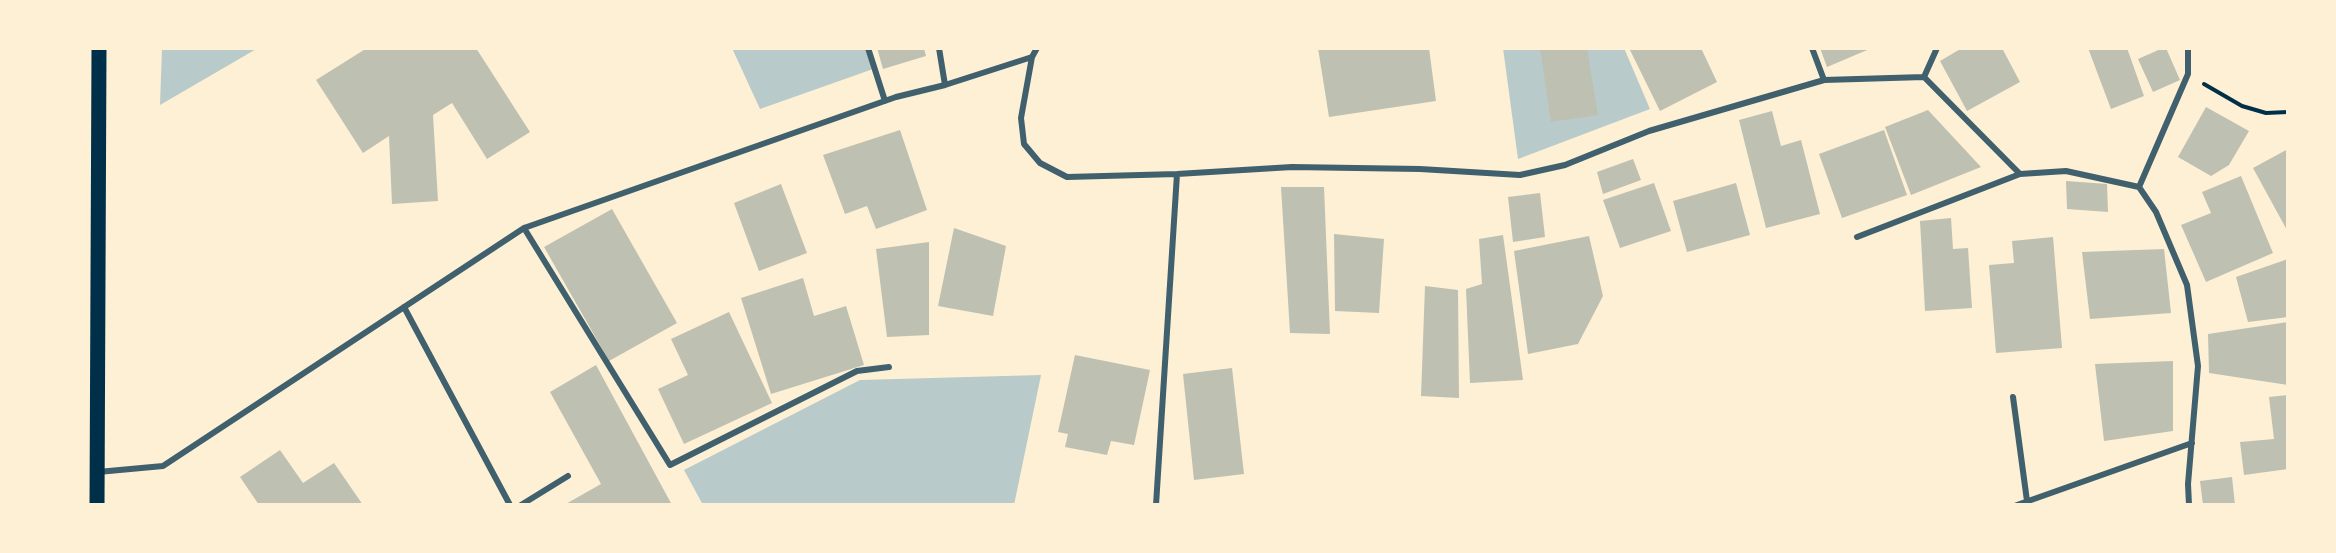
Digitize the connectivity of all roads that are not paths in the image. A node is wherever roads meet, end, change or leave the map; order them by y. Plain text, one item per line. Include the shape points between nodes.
1 (99, 48) edge
2 (868, 48) edge
3 (939, 48) edge
4 (1037, 48) edge
5 (1812, 48) edge
6 (1937, 48) edge
7 (2188, 48) edge
8 (1032, 57) junction
9 (1924, 77) junction
10 (1824, 81) junction
11 (945, 85) junction
12 (885, 101) junction
13 (1178, 174) junction
14 (2020, 174) junction
15 (2139, 187) junction
16 (524, 228) junction
17 (1857, 237) dead end
18 (404, 308) junction
19 (889, 367) dead end
20 (2013, 397) dead end
21 (2192, 443) junction
22 (97, 472) junction
23 (568, 476) dead end
24 (2027, 501) junction
25 (97, 505) edge
26 (510, 505) edge
27 (521, 505) edge
28 (1156, 505) edge
29 (2017, 505) edge
30 (2189, 505) edge

1 - 22 main road
2 - 12 street
3 - 11 street
4 - 8 street
5 - 10 street
6 - 9 street
7 - 15 street via 2188,74
8 - 11 street
8 - 13 street via 1021,118 1024,144 1040,163 1067,177
9 - 10 street
9 - 14 street
10 - 13 street via 1649,131 1565,165 1520,175 1292,167
11 - 12 street
12 - 16 street
13 - 28 street
14 - 15 street via 2066,171
14 - 17 street
15 - 21 street via 2156,212 2187,285 2198,366
16 - 18 street
16 - 19 street via 670,465 857,371
18 - 22 street via 163,466
18 - 26 street
20 - 24 street
21 - 24 street
21 - 30 street
22 - 25 main road
23 - 27 street
24 - 29 street

